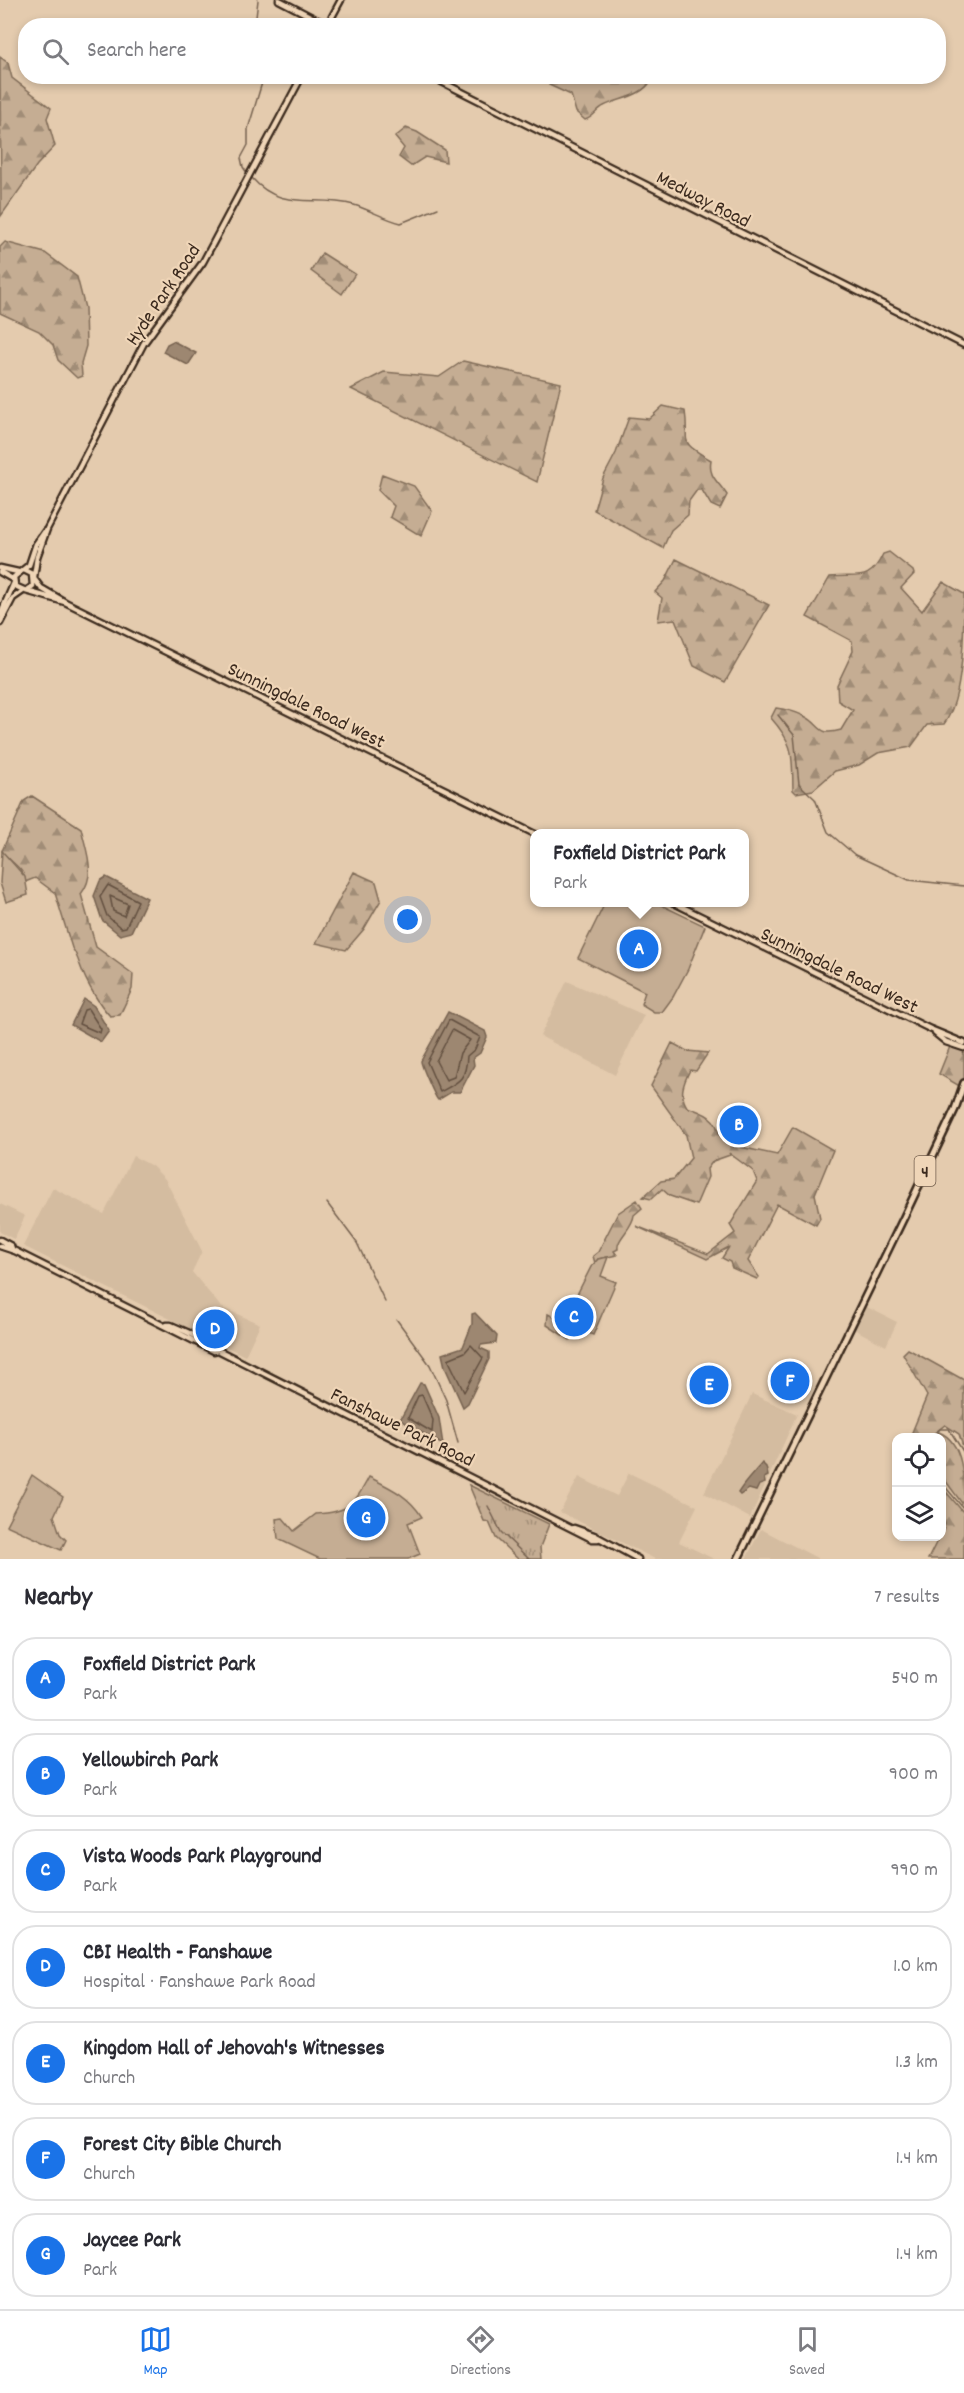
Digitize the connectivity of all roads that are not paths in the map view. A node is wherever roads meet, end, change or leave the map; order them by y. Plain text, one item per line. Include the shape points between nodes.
1 (279, 0) edge
2 (341, 0) edge
3 (314, 18) edge
4 (332, 18) edge
5 (298, 84) edge
6 (446, 84) edge
7 (964, 345) edge
8 (47, 529) junction
9 (0, 570) edge
10 (21, 571) junction
11 (34, 579) junction
12 (14, 581) junction
13 (24, 591) junction
14 (65, 602) junction
15 (0, 615) edge
16 (0, 623) edge
17 (530, 832) edge
18 (680, 907) edge
19 (930, 1029) junction
20 (964, 1043) edge
21 (964, 1048) edge
22 (964, 1083) edge
23 (964, 1097) edge
24 (955, 1109) junction
25 (0, 1240) edge
26 (0, 1246) edge
27 (12, 1249) junction
28 (638, 1559) edge
29 (738, 1559) edge

1 - 3 main road
2 - 4 main road
5 - 8 main road, Hyde Park Road via 203,262 144,343
6 - 7 main road, Medway Road
8 - 10 main road, Hyde Park Road via 38,539 29,565
8 - 11 main road, Hyde Park Road
9 - 10 main road
9 - 12 main road
10 - 11 main road, Sunningdale Road West
10 - 12 main road, Hyde Park Road
11 - 13 main road via 31,588
11 - 14 main road, Sunningdale Road West via 40,588
12 - 13 main road
12 - 15 main road
13 - 14 main road, Sunningdale Road West
13 - 16 main road via 13,598
14 - 17 main road, Sunningdale Road West
18 - 19 main road, Sunningdale Road West
19 - 20 main road, Sunningdale Road West
19 - 21 main road, Sunningdale Road West via 946,1042
22 - 24 main road, 4
23 - 24 main road, 4
24 - 29 main road, 4
25 - 27 main road, Fanshawe Park Road
26 - 27 main road, Fanshawe Park Road
27 - 28 main road, Fanshawe Park Road

